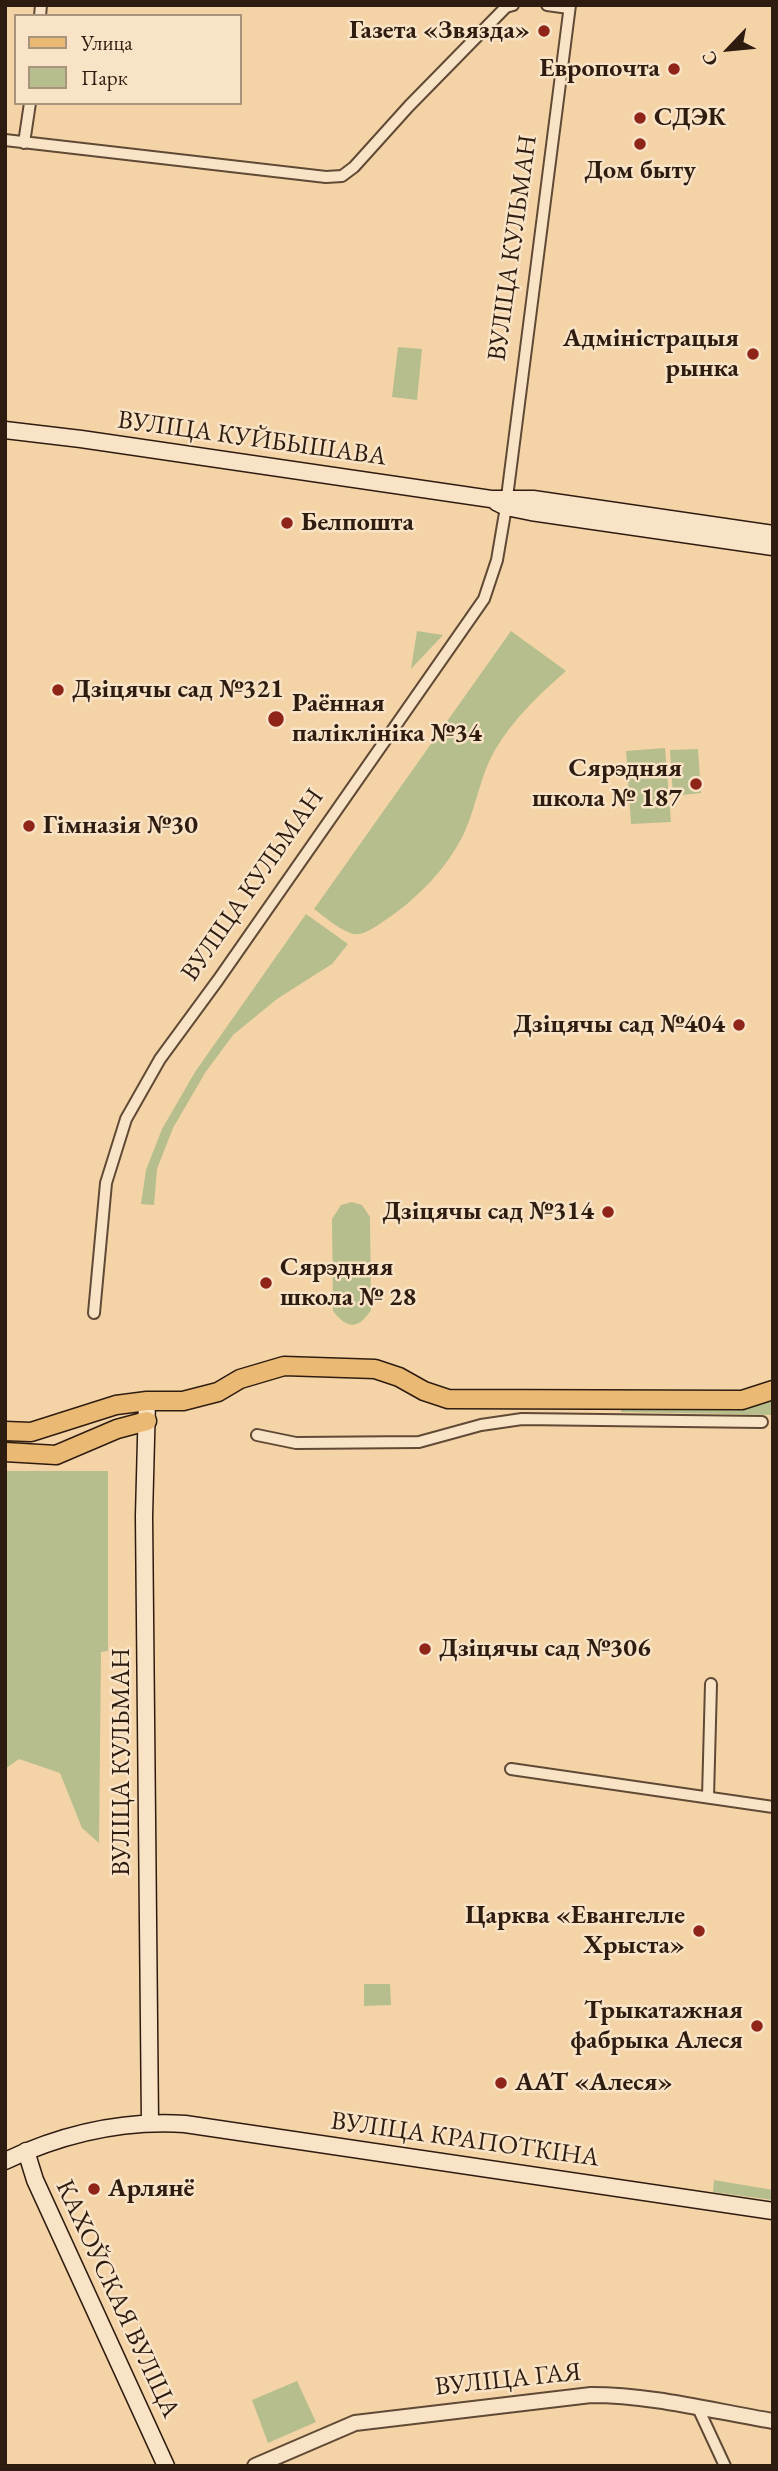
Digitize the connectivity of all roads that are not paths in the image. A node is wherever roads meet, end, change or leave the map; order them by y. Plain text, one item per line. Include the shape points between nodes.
1 (513, 5) edge
2 (547, 5) edge
3 (570, 7) edge
4 (30, 105) edge
5 (5, 140) edge
6 (24, 143) junction
7 (5, 430) edge
8 (502, 501) junction
9 (773, 534) edge
10 (773, 547) edge
11 (94, 1313) dead end
12 (773, 1390) edge
13 (147, 1401) junction
14 (147, 1421) junction
15 (762, 1422) dead end
16 (5, 1432) edge
17 (257, 1435) dead end
18 (5, 1452) edge
19 (711, 1684) dead end
20 (511, 1769) dead end
21 (708, 1797) junction
22 (773, 1807) edge
23 (150, 2123) junction
24 (26, 2151) junction
25 (5, 2161) edge
26 (773, 2211) edge
27 (698, 2409) junction
28 (773, 2421) edge
29 (166, 2466) edge
30 (255, 2466) edge
31 (725, 2466) edge

1 - 6 street via 506,7 342,176
2 - 3 street
3 - 8 street, ВУЛІЦА КУЛЬМАН
4 - 6 street
5 - 6 street
7 - 8 main road, ВУЛІЦА КУЙБЫШАВА
8 - 9 main road, ВУЛІЦА КУЙБЫШАВА via 533,499
8 - 10 main road, ВУЛІЦА КУЙБЫШАВА
8 - 11 street, ВУЛІЦА КУЛЬМАН via 496,560 484,599 160,1059 126,1119 106,1183
12 - 13 main road via 742,1400 448,1399 375,1368 284,1366 183,1401
13 - 14 main road, ВУЛІЦА КУЛЬМАН
13 - 16 main road via 116,1405 31,1432
14 - 18 main road via 57,1455
14 - 23 main road, ВУЛІЦА КУЛЬМАН
15 - 17 street via 504,1421 419,1443 296,1443
19 - 21 street
20 - 21 street
21 - 22 street
23 - 24 main road, ВУЛІЦА КРАПОТКІНА via 80,2133
23 - 26 main road, ВУЛІЦА КРАПОТКІНА via 185,2124
24 - 25 main road, ВУЛІЦА КРАПОТКІНА
24 - 29 main road, КАХОЎСКАЯ ВУЛІЦА via 35,2180
27 - 28 street, ВУЛІЦА ГАЯ
27 - 30 street, ВУЛІЦА ГАЯ via 651,2398 591,2395 375,2419 355,2423
27 - 31 street

